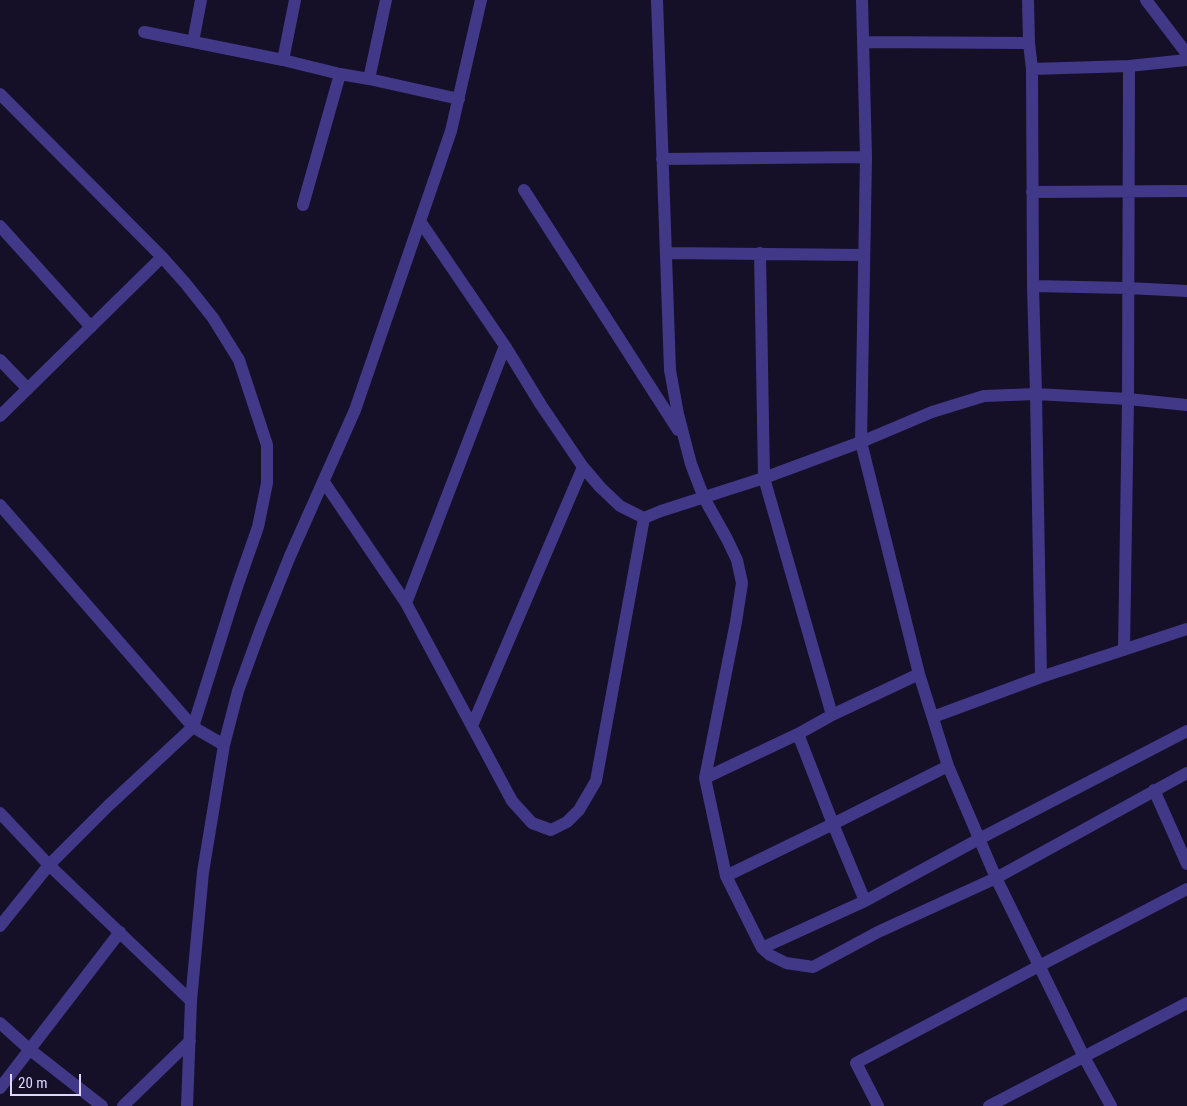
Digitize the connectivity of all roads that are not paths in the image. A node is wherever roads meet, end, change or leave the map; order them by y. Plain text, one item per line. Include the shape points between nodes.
1 (201, 0) edge
2 (295, 0) edge
3 (386, 0) edge
4 (481, 0) edge
5 (657, 0) edge
6 (862, 0) edge
7 (1028, 0) edge
8 (1146, 0) edge
9 (144, 32) dead end
10 (193, 42) junction
11 (863, 42) junction
12 (1029, 43) junction
13 (1187, 54) edge
14 (283, 60) junction
15 (1187, 60) edge
16 (1129, 66) junction
17 (1032, 69) junction
18 (340, 74) junction
19 (369, 79) junction
20 (0, 94) edge
21 (459, 99) junction
22 (866, 157) junction
23 (662, 159) junction
24 (524, 190) dead end
25 (1187, 191) edge
26 (1032, 192) junction
27 (1128, 192) junction
28 (303, 205) dead end
29 (420, 221) junction
30 (0, 226) edge
31 (666, 253) junction
32 (760, 253) junction
33 (864, 255) junction
34 (162, 257) junction
35 (1033, 286) junction
36 (1128, 288) junction
37 (1187, 291) edge
38 (91, 327) junction
39 (506, 346) junction
40 (0, 360) edge
41 (28, 389) junction
42 (1036, 394) junction
43 (1128, 399) junction
44 (1187, 405) edge
45 (0, 416) edge
46 (685, 442) junction
47 (861, 442) junction
48 (583, 467) junction
49 (764, 478) junction
50 (324, 482) junction
51 (704, 498) junction
52 (0, 505) edge
53 (644, 518) junction
54 (406, 603) junction
55 (1187, 629) edge
56 (1124, 650) junction
57 (919, 674) junction
58 (1041, 677) junction
59 (832, 716) junction
60 (933, 717) junction
61 (472, 726) junction
62 (193, 727) junction
63 (1187, 731) edge
64 (798, 734) junction
65 (224, 745) junction
66 (948, 766) junction
67 (1187, 773) edge
68 (705, 778) junction
69 (1154, 790) junction
70 (0, 813) edge
71 (833, 824) junction
72 (979, 839) junction
73 (1187, 864) edge
74 (49, 865) junction
75 (726, 876) junction
76 (996, 878) junction
77 (1187, 890) edge
78 (865, 901) junction
79 (0, 926) edge
80 (120, 932) junction
81 (762, 948) junction
82 (1039, 966) junction
83 (191, 1002) junction
84 (1187, 1003) edge
85 (0, 1023) edge
86 (190, 1041) junction
87 (29, 1049) junction
88 (1084, 1057) junction
89 (0, 1088) edge
90 (102, 1106) edge
91 (123, 1106) edge
92 (187, 1106) edge
93 (878, 1106) edge
94 (989, 1106) edge
95 (1111, 1106) edge

1 - 10 street
2 - 14 street
3 - 19 street
4 - 21 street
5 - 23 street
6 - 11 street
7 - 12 street
8 - 13 street
9 - 10 street
10 - 14 street
11 - 12 street
11 - 22 street
12 - 17 street
14 - 18 street
15 - 16 street
16 - 17 street
16 - 27 street
17 - 26 street
18 - 19 street
18 - 28 street
19 - 21 street
20 - 34 street
21 - 29 street
22 - 23 street
22 - 33 street
23 - 31 street
24 - 46 street
25 - 27 street
26 - 27 street
26 - 35 street
27 - 36 street
29 - 39 street
29 - 50 street via 355,410
30 - 38 street
31 - 32 street
31 - 46 street via 670,370
32 - 33 street
32 - 49 street
33 - 47 street
34 - 38 street
34 - 62 street via 213,318 239,360 267,445 267,482 258,527
35 - 36 street
35 - 42 street
36 - 37 street
36 - 43 street
38 - 41 street
39 - 48 street
39 - 54 street
40 - 41 street
41 - 45 street
42 - 43 street
42 - 47 street via 984,396 932,412
42 - 58 street
43 - 44 street
43 - 56 street
46 - 51 street
47 - 49 street
47 - 57 street
48 - 53 street via 620,506
48 - 61 street
49 - 51 street
49 - 59 street
50 - 54 street
50 - 65 street via 261,628 238,691
51 - 53 street
51 - 68 street via 737,560 742,583
52 - 62 street
53 - 61 street via 596,782 579,810 567,822 551,830 532,823 512,801
54 - 61 street
55 - 56 street
56 - 58 street
57 - 59 street
57 - 60 street
58 - 60 street
59 - 64 street
60 - 66 street
62 - 65 street
62 - 74 street
63 - 72 street
64 - 68 street
64 - 71 street
65 - 83 street via 203,872
66 - 71 street
66 - 72 street
67 - 69 street
68 - 75 street
69 - 73 street
69 - 76 street
70 - 74 street
71 - 75 street
71 - 78 street
72 - 76 street
72 - 78 street
74 - 79 street
74 - 80 street
75 - 81 street
76 - 81 street via 878,932 813,967 786,963
76 - 82 street
77 - 82 street
78 - 81 street
80 - 83 street
80 - 87 street
82 - 88 street
82 - 93 street via 856,1063
83 - 86 street
84 - 88 street
85 - 87 street
86 - 91 street
86 - 92 street
87 - 89 street
87 - 90 street
88 - 94 street
88 - 95 street

